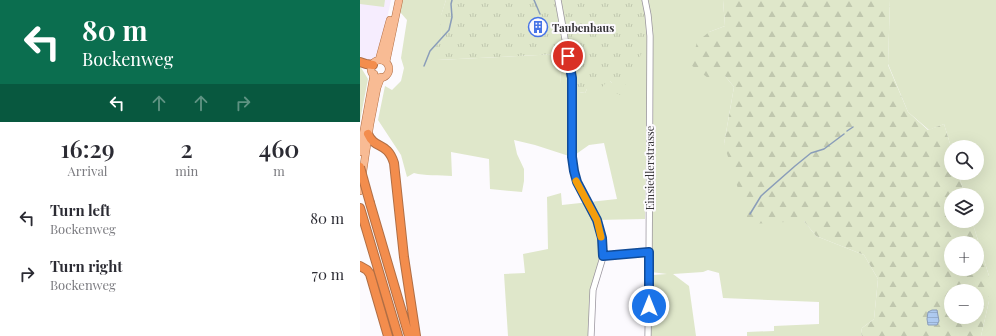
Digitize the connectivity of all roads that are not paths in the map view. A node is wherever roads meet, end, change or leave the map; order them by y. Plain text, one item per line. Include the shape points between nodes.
1 (395, 0) edge
2 (399, 0) edge
3 (558, 0) edge
4 (645, 0) edge
5 (360, 62) edge
6 (379, 62) junction
7 (374, 74) junction
8 (381, 77) junction
9 (368, 134) junction
10 (360, 152) edge
11 (360, 167) edge
12 (360, 191) edge
13 (360, 208) edge
14 (649, 252) junction
15 (603, 256) junction
16 (360, 266) edge
17 (388, 336) edge
18 (398, 336) edge
19 (409, 336) edge
20 (416, 336) edge
21 (591, 336) edge
22 (648, 336) edge

1 - 6 main road
2 - 6 main road
3 - 15 street via 572,78 574,171 597,220
4 - 14 street, Einsiedlerstrasse via 650,36
5 - 6 highway
6 - 7 main road via 372,68
6 - 8 main road via 389,66 386,76
7 - 8 main road
7 - 10 main road
8 - 9 main road
9 - 12 main road
9 - 20 highway via 372,142 387,150 394,163
11 - 19 highway, bridge
13 - 18 highway
14 - 15 street
14 - 22 street, Einsiedlerstrasse
15 - 21 street via 593,290
16 - 17 highway via 370,274

